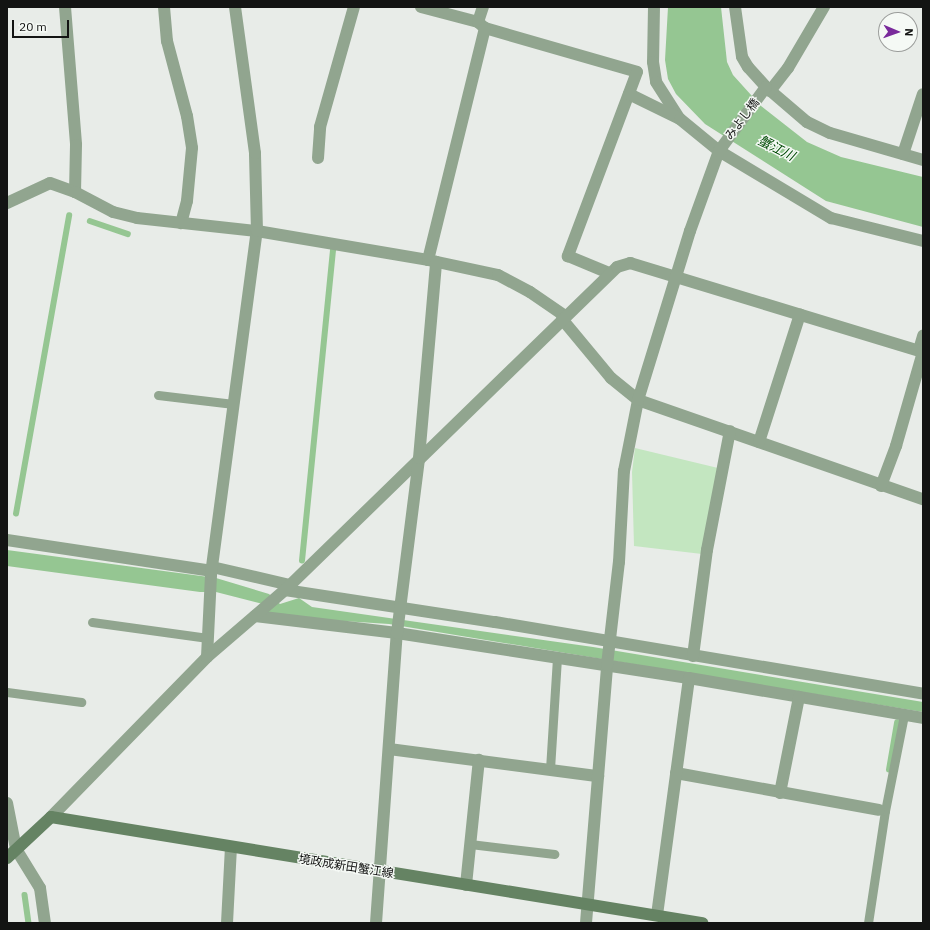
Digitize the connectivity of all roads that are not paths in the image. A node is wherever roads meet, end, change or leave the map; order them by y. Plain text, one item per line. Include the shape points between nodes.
1 (65, 7) edge
2 (164, 7) edge
3 (235, 7) edge
4 (354, 7) edge
5 (421, 7) edge
6 (483, 7) edge
7 (654, 7) edge
8 (735, 7) edge
9 (824, 7) edge
10 (482, 25) junction
11 (766, 90) junction
12 (629, 94) junction
13 (923, 94) edge
14 (680, 119) junction
15 (721, 148) junction
16 (903, 154) junction
17 (318, 158) dead end
18 (923, 160) edge
19 (75, 192) junction
20 (7, 203) edge
21 (181, 223) junction
22 (257, 231) junction
23 (923, 241) edge
24 (432, 261) junction
25 (609, 273) junction
26 (678, 278) junction
27 (800, 314) junction
28 (564, 317) junction
29 (923, 336) edge
30 (922, 351) edge
31 (158, 395) dead end
32 (638, 400) junction
33 (233, 404) junction
34 (730, 431) junction
35 (759, 442) junction
36 (420, 458) junction
37 (881, 486) junction
38 (923, 499) edge
39 (7, 540) edge
40 (211, 571) junction
41 (284, 590) junction
42 (401, 611) junction
43 (258, 613) junction
44 (92, 622) dead end
45 (398, 630) junction
46 (208, 638) junction
47 (609, 644) junction
48 (693, 656) junction
49 (207, 657) junction
50 (557, 658) junction
51 (607, 663) junction
52 (689, 678) junction
53 (7, 692) edge
54 (923, 694) edge
55 (799, 697) junction
56 (81, 702) dead end
57 (904, 715) junction
58 (923, 718) edge
59 (389, 748) junction
60 (480, 760) junction
61 (550, 770) junction
62 (676, 773) junction
63 (598, 776) junction
64 (780, 793) junction
65 (7, 803) edge
66 (882, 810) junction
67 (51, 817) junction
68 (470, 844) junction
69 (231, 848) junction
70 (16, 849) junction
71 (554, 854) dead end
72 (7, 858) edge
73 (379, 871) junction
74 (466, 885) junction
75 (587, 904) junction
76 (657, 915) junction
77 (45, 923) edge
78 (227, 923) edge
79 (376, 923) edge
80 (586, 923) edge
81 (702, 923) edge
82 (868, 923) edge

1 - 19 street via 76,145
2 - 21 street via 167,41 187,116 192,148 187,201
3 - 22 street via 255,153
4 - 17 street via 320,127
5 - 10 street
6 - 10 street
7 - 14 street via 653,62 656,82
8 - 11 street via 742,57
9 - 11 street, みよし橋 via 788,68
10 - 12 street via 637,72
10 - 24 street
11 - 15 street, みよし橋
11 - 16 street via 807,122 830,133
12 - 14 street
12 - 25 street via 568,256
13 - 16 street
14 - 15 street
15 - 23 street via 831,218
15 - 26 street, みよし橋 via 690,232
16 - 18 street
19 - 20 street via 50,183
19 - 21 street via 113,212 137,218
21 - 22 street
22 - 24 street
22 - 33 street
24 - 28 street via 498,275 530,292
24 - 36 street
25 - 26 street via 630,263
25 - 28 street
26 - 27 street
26 - 32 street, みよし橋
27 - 30 street
27 - 35 street
28 - 32 street via 610,378
28 - 36 street
29 - 30 street
30 - 37 street via 896,446
31 - 33 lane
32 - 34 street
32 - 47 street, みよし橋 via 624,471 619,562
33 - 40 street
34 - 35 street
34 - 48 street via 707,550
35 - 37 street
36 - 41 street
36 - 42 street
37 - 38 street
39 - 40 street
40 - 41 street
40 - 46 street
41 - 42 street
41 - 43 street
42 - 45 street
42 - 47 street
43 - 45 street
43 - 49 street
44 - 46 lane
45 - 50 street
45 - 59 street
46 - 49 street
47 - 48 street
47 - 51 street, みよし橋
48 - 54 street
49 - 67 street
50 - 51 street
50 - 61 lane
51 - 52 street
51 - 63 street, みよし橋
52 - 55 street
52 - 62 street
53 - 56 lane
55 - 57 street
55 - 64 street
57 - 58 street
57 - 66 lane
59 - 60 street
59 - 73 street
60 - 61 street
60 - 68 street
61 - 63 street
62 - 64 street
62 - 76 street
63 - 75 street, みよし橋
64 - 66 street
65 - 70 street
66 - 82 lane
67 - 69 main road, 境政成新田蟹江線
67 - 70 main road
68 - 71 lane
68 - 74 street
69 - 73 main road, 境政成新田蟹江線
69 - 78 street
70 - 72 main road
70 - 77 street via 40,888
73 - 74 main road, 境政成新田蟹江線
73 - 79 street
74 - 75 main road, 境政成新田蟹江線
75 - 76 main road, 境政成新田蟹江線
75 - 80 street, みよし橋
76 - 81 main road, 境政成新田蟹江線

